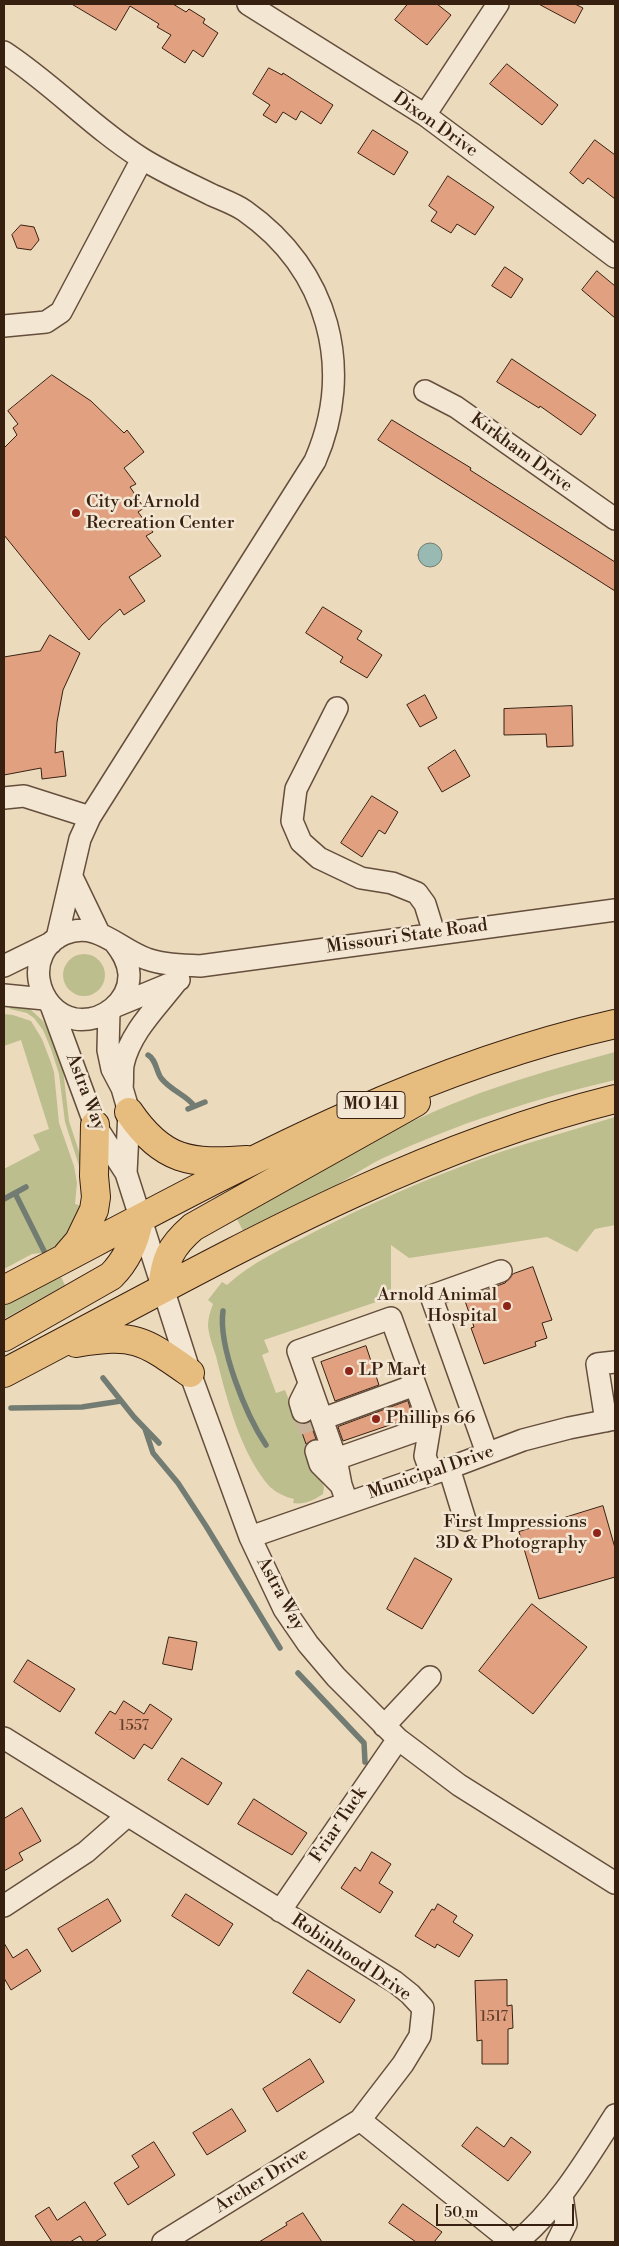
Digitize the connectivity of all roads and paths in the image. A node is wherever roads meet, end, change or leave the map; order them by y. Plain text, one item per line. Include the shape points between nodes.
1 (248, 4) edge
2 (498, 4) edge
3 (4, 52) edge
4 (425, 115) junction
5 (142, 159) junction
6 (615, 258) edge
7 (4, 326) edge
8 (425, 391) dead end
9 (615, 520) edge
10 (337, 708) dead end
11 (4, 798) edge
12 (90, 817) junction
13 (72, 877) junction
14 (615, 910) edge
15 (434, 933) junction
16 (107, 938) junction
17 (54, 941) junction
18 (4, 966) edge
19 (200, 966) junction
20 (178, 981) junction
21 (4, 995) edge
22 (48, 1004) junction
23 (112, 1009) junction
24 (615, 1024) edge
25 (489, 1059) junction
26 (615, 1099) edge
27 (126, 1100) junction
28 (95, 1125) junction
29 (256, 1160) junction
30 (126, 1173) junction
31 (140, 1220) junction
32 (63, 1260) junction
33 (501, 1272) dead end
34 (4, 1290) edge
35 (162, 1290) junction
36 (4, 1337) edge
37 (55, 1346) junction
38 (606, 1363) edge
39 (4, 1373) edge
40 (190, 1373) junction
41 (415, 1385) junction
42 (312, 1416) junction
43 (611, 1420) edge
44 (430, 1426) junction
45 (316, 1451) tunnel mouth
46 (487, 1453) junction
47 (336, 1459) junction
48 (440, 1471) junction
49 (344, 1493) junction
50 (466, 1520) dead end
51 (250, 1536) junction
52 (430, 1677) dead end
53 (391, 1732) junction
54 (4, 1738) edge
55 (127, 1816) junction
56 (615, 1883) edge
57 (4, 1906) edge
58 (280, 1911) junction
59 (615, 2115) edge
60 (360, 2120) junction
61 (562, 2195) junction
62 (163, 2242) edge
63 (508, 2242) edge
64 (517, 2242) edge
65 (557, 2242) edge

1 - 4 street, Dixon Drive
2 - 4 street
3 - 5 street
4 - 6 street, Dixon Drive
5 - 7 street via 61,312 46,322
5 - 12 street via 244,210 284,245 311,284 326,320 334,361 333,394 322,444 303,482
8 - 9 street, Kirkham Drive via 456,407
10 - 15 street via 296,789 292,822 301,842 319,858 361,878 392,883 417,893 425,904
11 - 12 street via 24,796
12 - 13 street via 80,839
13 - 16 street
13 - 17 street
14 - 15 street, Missouri State Road
15 - 19 street, Missouri State Road
16 - 17 street via 90,930 76,930
16 - 19 street, Missouri State Road via 157,962
16 - 23 street via 125,957 129,974 125,992
17 - 18 street
17 - 22 street via 43,953 38,976
19 - 20 street, Missouri State Road
20 - 23 street, Missouri State Road
20 - 27 street via 131,1044 123,1065
21 - 22 street
22 - 23 street via 66,1017 84,1020
22 - 28 street, Astra Way
23 - 27 street, Astra Way via 108,1050 112,1069
24 - 25 highway, MO 141
25 - 29 highway, MO 141 via 369,1105
25 - 35 highway via 193,1227 177,1241 168,1255
26 - 35 highway via 513,1128 448,1152 323,1208
27 - 29 highway via 153,1142 185,1159 214,1162
27 - 30 street, Astra Way
28 - 30 street, Astra Way
28 - 32 highway via 94,1210 79,1241
29 - 31 highway, MO 141
30 - 31 street, Astra Way
31 - 32 highway, MO 141
31 - 35 street, Astra Way
31 - 36 highway via 123,1264 111,1276
32 - 34 highway, MO 141
33 - 46 street via 431,1296
35 - 37 highway
35 - 40 street, Astra Way
37 - 39 highway
37 - 40 highway via 107,1338 134,1340
38 - 43 street
40 - 51 street, Astra Way
41 - 42 street
41 - 42 street via 391,1318 298,1351 309,1384
41 - 44 street
42 - 47 street
43 - 46 street, Municipal Drive via 569,1428
44 - 47 street
44 - 48 street via 424,1456
45 - 49 street via 320,1464
46 - 48 street, Municipal Drive
47 - 49 street
48 - 49 street, Municipal Drive
48 - 50 street
49 - 51 street, Municipal Drive
51 - 53 street, Astra Way via 284,1609 308,1644 347,1690
52 - 53 street, Friar Tuck
53 - 56 street, Astra Way via 466,1789
53 - 58 street, Friar Tuck
54 - 55 street, Robinhood Drive
55 - 57 street via 86,1852
55 - 58 street, Robinhood Drive
58 - 60 street, Robinhood Drive via 395,1982 423,2008 420,2036
59 - 61 street
60 - 62 street, Archer Drive
60 - 63 street
61 - 64 street
61 - 65 street via 566,2224

